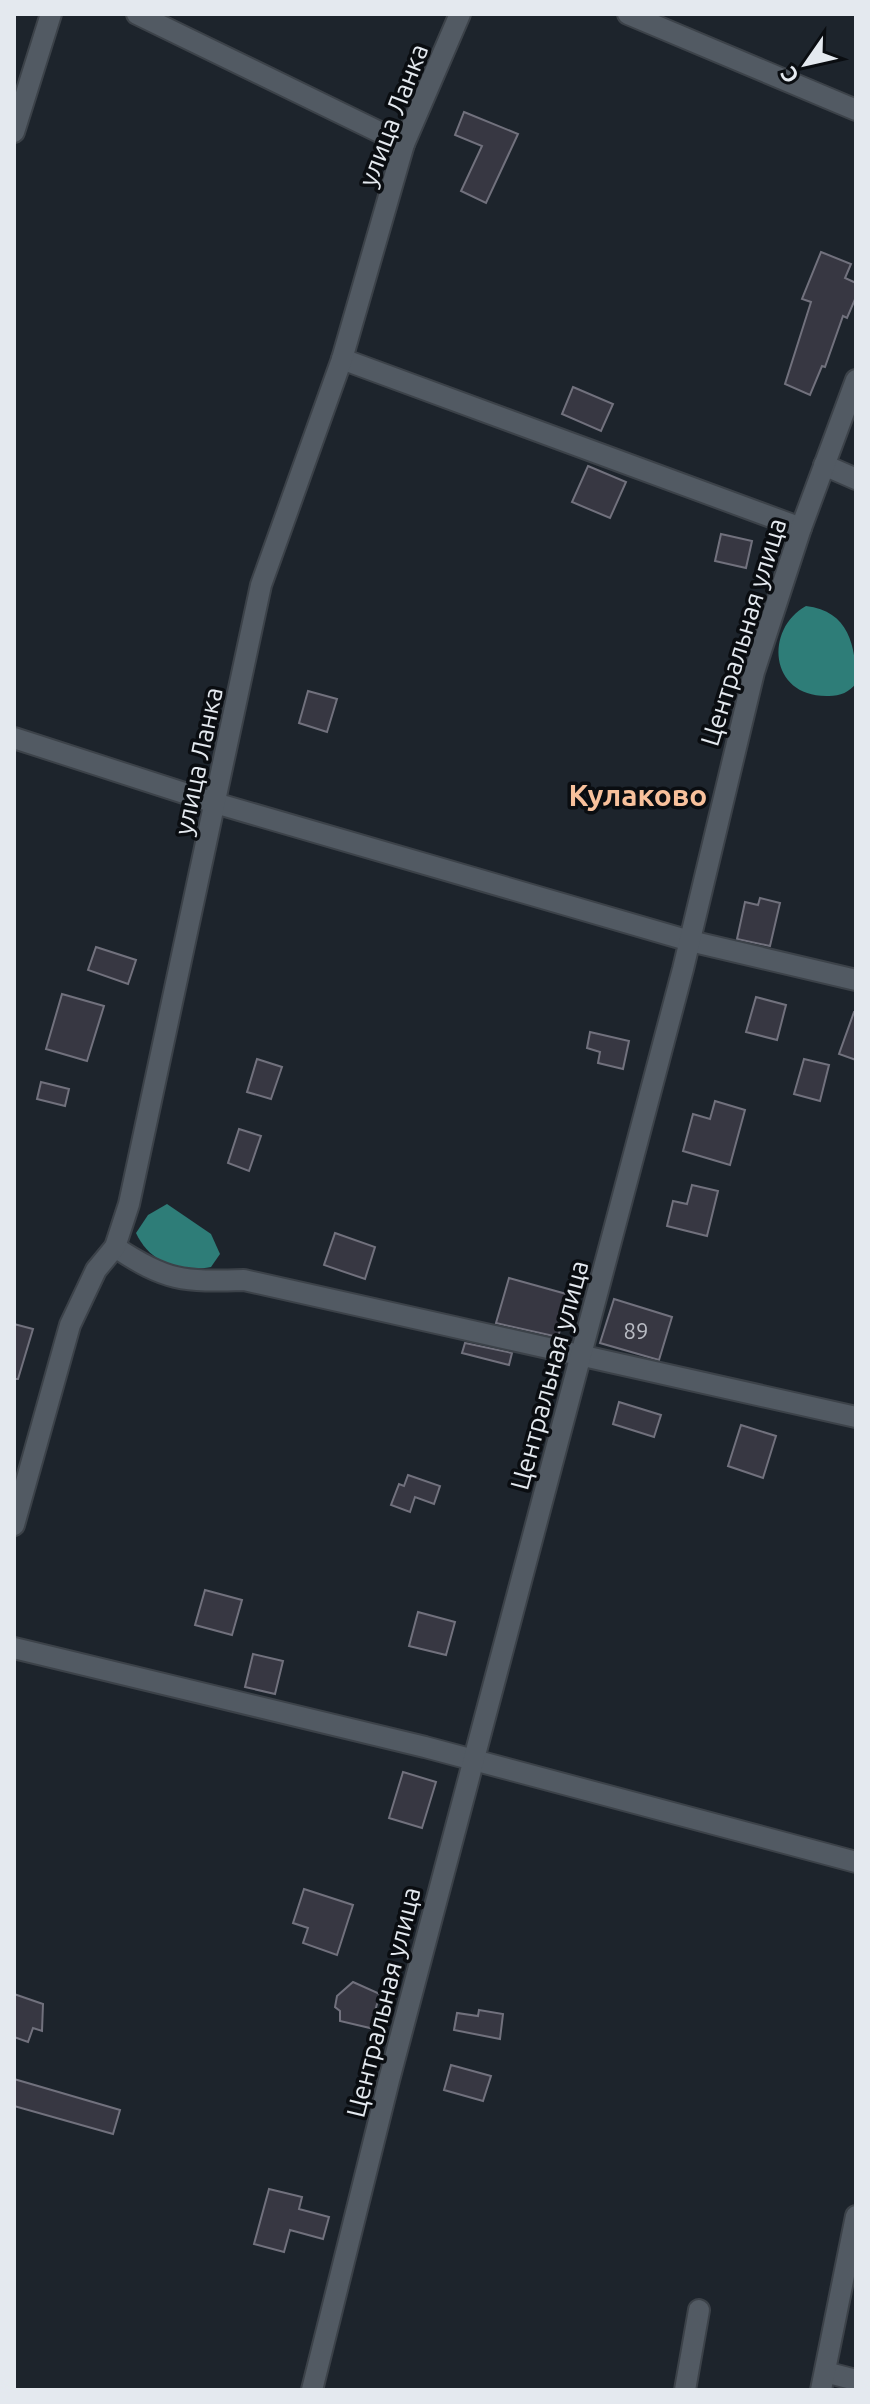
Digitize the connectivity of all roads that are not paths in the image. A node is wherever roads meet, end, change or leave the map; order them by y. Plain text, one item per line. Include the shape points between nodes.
1 (51, 14) edge
2 (137, 14) edge
3 (460, 14) edge
4 (628, 14) edge
5 (856, 110) edge
6 (14, 132) edge
7 (404, 144) junction
8 (342, 359) junction
9 (856, 380) edge
10 (824, 465) junction
11 (856, 479) edge
12 (801, 528) junction
13 (14, 738) edge
14 (215, 803) junction
15 (690, 941) junction
16 (856, 980) edge
17 (115, 1247) junction
18 (579, 1354) junction
19 (856, 1417) edge
20 (14, 1525) edge
21 (14, 1648) edge
22 (473, 1761) junction
23 (856, 1862) edge
24 (856, 2216) edge
25 (699, 2310) dead end
26 (856, 2380) edge
27 (823, 2381) edge
28 (312, 2390) edge
29 (685, 2390) edge

1 - 6 street
2 - 7 street
3 - 7 street, улица Ланка
4 - 5 street
7 - 8 street, улица Ланка
8 - 12 street
8 - 14 street, улица Ланка via 261,585
9 - 10 street, Центральная улица
10 - 11 street
10 - 12 street, Центральная улица
12 - 15 street, Центральная улица via 754,672
13 - 14 street
14 - 15 street
14 - 17 street, улица Ланка via 129,1204
15 - 16 street
15 - 18 street, Центральная улица
17 - 18 street via 152,1272 194,1282 244,1280
17 - 20 street, улица Ланка via 96,1270 70,1325
18 - 19 street
18 - 22 street, Центральная улица
21 - 22 street
22 - 23 street
22 - 28 street, Центральная улица
24 - 27 street
25 - 29 street
26 - 27 street

